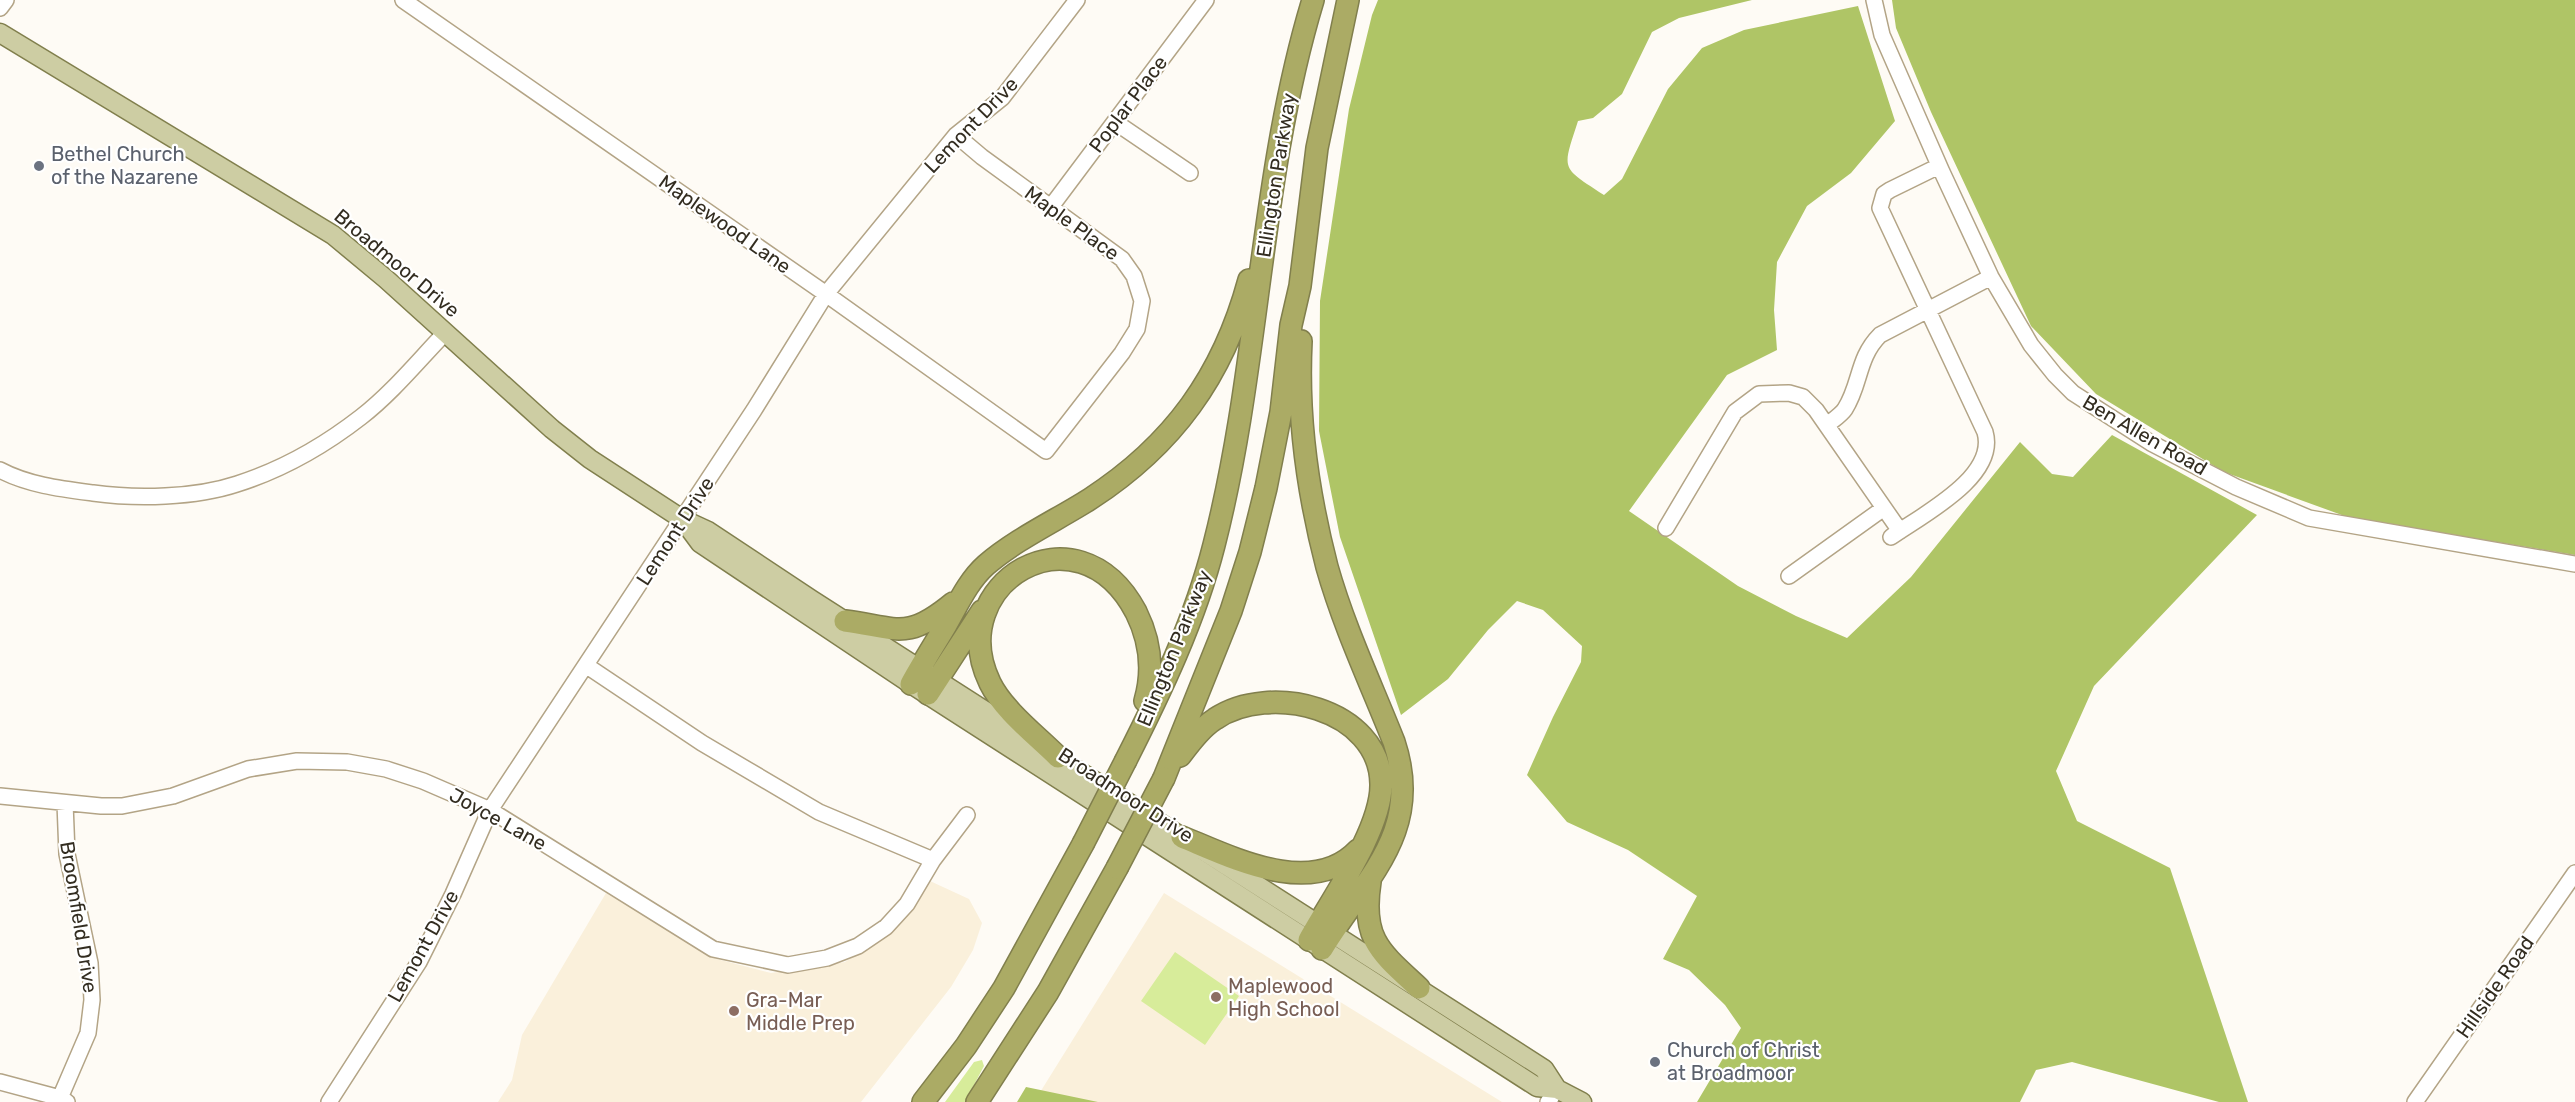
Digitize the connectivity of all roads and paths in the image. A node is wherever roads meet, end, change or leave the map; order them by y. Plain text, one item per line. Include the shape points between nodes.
1 (6, 0) edge
2 (403, 0) edge
3 (1077, 0) edge
4 (1206, 0) edge
5 (1313, 0) edge
6 (1348, 0) edge
7 (1874, 0) edge
8 (0, 8) edge
9 (0, 33) edge
10 (1115, 122) junction
11 (956, 135) junction
12 (1939, 166) junction
13 (1190, 173) dead end
14 (1050, 208) junction
15 (1267, 212) junction
16 (1991, 277) junction
17 (1300, 286) junction
18 (826, 294) junction
19 (1927, 309) junction
20 (445, 333) junction
21 (1827, 425) junction
22 (1046, 451) joint
23 (0, 471) edge
24 (1884, 508) junction
25 (682, 519) junction
26 (1666, 528) dead end
27 (2575, 564) edge
28 (1789, 576) dead end
29 (994, 594) junction
30 (961, 597) junction
31 (845, 621) junction
32 (587, 666) junction
33 (924, 681) junction
34 (1058, 757) junction
35 (1126, 759) junction
36 (1164, 778) junction
37 (0, 796) edge
38 (65, 803) junction
39 (490, 810) junction
40 (968, 815) dead end
41 (1182, 837) junction
42 (1362, 845) junction
43 (933, 860) junction
44 (2575, 873) edge
45 (1372, 876) junction
46 (1320, 937) junction
47 (1419, 988) junction
48 (0, 1082) edge
49 (1553, 1095) edge
50 (63, 1100) edge
51 (329, 1102) edge
52 (923, 1102) edge
53 (977, 1102) edge
54 (1582, 1102) edge
55 (2415, 1102) edge

1 - 8 street
2 - 18 street, Maplewood Lane
3 - 11 street, Lemont Drive via 1002,98
4 - 10 street, Poplar Place
5 - 15 highway, Ellington Parkway via 1287,97
6 - 17 highway, Ellington Parkway via 1317,148
7 - 12 street, Ben Allen Road via 1882,35
9 - 20 main road, Broadmoor Drive via 333,235
10 - 13 street
10 - 14 street, Poplar Place
11 - 14 street, Maple Place
11 - 18 street, Lemont Drive
12 - 16 street, Ben Allen Road
12 - 19 street via 1890,190 1880,201
14 - 22 street, Maple Place via 1122,259 1134,276 1142,301 1137,329 1127,345
15 - 30 highway via 1228,341 1185,416 1126,473 986,565
15 - 35 highway, Ellington Parkway via 1246,388 1214,546 1184,635
16 - 19 street
16 - 27 street, Ben Allen Road via 2031,345 2073,393 2151,443 2236,487 2309,518
17 - 36 highway, Ellington Parkway via 1276,440 1248,560 1219,645
17 - 45 highway via 1301,412 1313,503 1337,597 1394,742 1402,773 1403,803 1398,825
18 - 22 street, Maplewood Lane
18 - 25 street, Lemont Drive
19 - 21 street via 1886,330 1870,345 1844,411
19 - 24 street via 1985,432 1987,447 1984,460 1972,477 1896,534
20 - 23 street via 399,382 332,438 237,484 177,495 112,496 56,488
20 - 25 main road, Broadmoor Drive via 552,429 626,484
21 - 24 street
21 - 26 street via 1803,398 1789,393 1759,394 1735,412
24 - 28 street
25 - 31 main road, Broadmoor Drive via 708,531
25 - 32 street, Lemont Drive
25 - 33 main road, Broadmoor Drive via 700,543
29 - 33 highway
29 - 34 highway via 983,618 980,643 986,673 999,697
29 - 35 highway via 1031,564 1062,558 1093,566 1125,595 1145,634 1151,671
30 - 31 highway via 913,628 887,629
30 - 33 highway
31 - 33 main road, Broadmoor Drive
32 - 39 street, Lemont Drive
32 - 43 street via 702,743 819,812
33 - 34 main road, Broadmoor Drive
33 - 46 main road, Broadmoor Drive
34 - 41 main road, Broadmoor Drive
35 - 52 highway, Ellington Parkway, bridge via 1004,988
36 - 42 highway via 1190,743 1216,718 1263,704 1314,708 1347,724 1365,742 1379,768 1379,809
36 - 53 highway, Ellington Parkway, bridge via 1048,992
37 - 38 street, Joyce Lane
38 - 39 street, Joyce Lane via 122,806 172,796 248,769 297,761 347,762 386,769
38 - 50 street, Broomfield Drive via 67,854 90,963 92,1000 88,1033
39 - 43 street, Joyce Lane via 713,949 788,965 848,950 886,927 907,904
39 - 51 street, Lemont Drive via 419,962
40 - 43 street, Joyce Lane
41 - 42 highway via 1265,869 1292,873 1323,869 1353,856
41 - 46 main road, Broadmoor Drive
42 - 46 highway
44 - 55 street, Hillside Road
45 - 46 highway
45 - 47 highway via 1367,916 1375,943
46 - 47 main road, Broadmoor Drive
46 - 49 main road, Broadmoor Drive
47 - 49 main road, Broadmoor Drive via 1544,1069
48 - 50 street
49 - 54 main road, Broadmoor Drive

